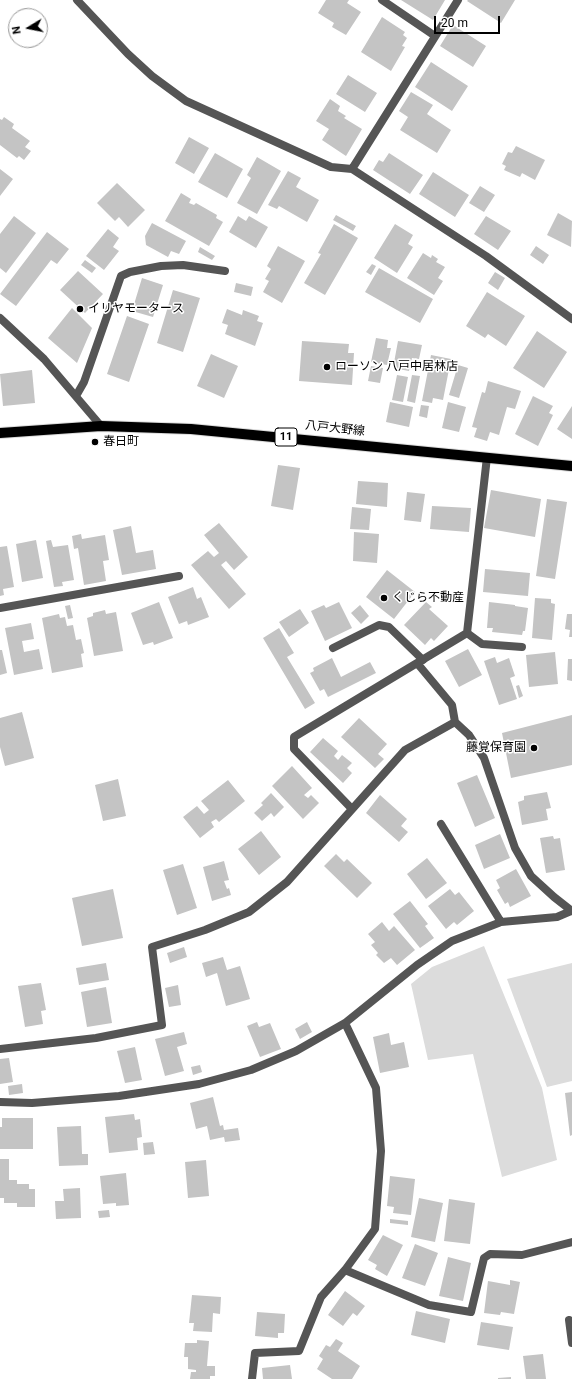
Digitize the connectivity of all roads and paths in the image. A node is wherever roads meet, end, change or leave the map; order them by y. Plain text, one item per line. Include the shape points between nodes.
1 (77, 0) edge
2 (382, 0) edge
3 (458, 0) edge
4 (435, 36) junction
5 (352, 170) junction
6 (225, 271) dead end
7 (0, 318) edge
8 (572, 319) edge
9 (76, 396) junction
10 (102, 426) junction
11 (0, 433) edge
12 (487, 457) junction
13 (572, 466) edge
14 (179, 576) dead end
15 (0, 608) edge
16 (467, 633) junction
17 (522, 647) dead end
18 (333, 648) dead end
19 (420, 662) junction
20 (455, 722) junction
21 (352, 809) junction
22 (441, 824) dead end
23 (572, 911) edge
24 (501, 922) junction
25 (345, 1023) junction
26 (0, 1049) edge
27 (0, 1102) edge
28 (572, 1242) edge
29 (345, 1270) junction
30 (569, 1320) dead end
31 (572, 1343) edge
32 (252, 1379) edge

1 - 5 street via 128,54 186,101 332,167
2 - 4 street
3 - 4 street
4 - 5 street
5 - 8 street via 486,256
6 - 9 street via 183,265 161,266 121,276 84,382
7 - 9 street via 44,359
9 - 10 street
10 - 11 main road, 八戸大野線 / 11
10 - 12 main road, 八戸大野線 / 11 via 191,429
12 - 13 main road, 八戸大野線 / 11
12 - 16 street
14 - 15 street
16 - 17 street via 482,644
16 - 19 street
18 - 19 street via 379,625 389,627
19 - 20 street via 452,705
19 - 21 street via 294,737 294,749
20 - 21 street via 405,750
20 - 23 street via 469,734 484,758 515,848 531,876
21 - 26 street via 287,882 249,912 152,947 162,1025 96,1038
22 - 24 street
23 - 24 street via 557,917
24 - 25 street via 452,941 422,961
25 - 27 street via 296,1051 251,1070 199,1084 119,1096 32,1103
25 - 29 street via 376,1088 381,1151 375,1229
28 - 29 street via 522,1255 490,1254 484,1258 471,1312 429,1305
29 - 32 street via 321,1297 299,1350 255,1353
30 - 31 street

